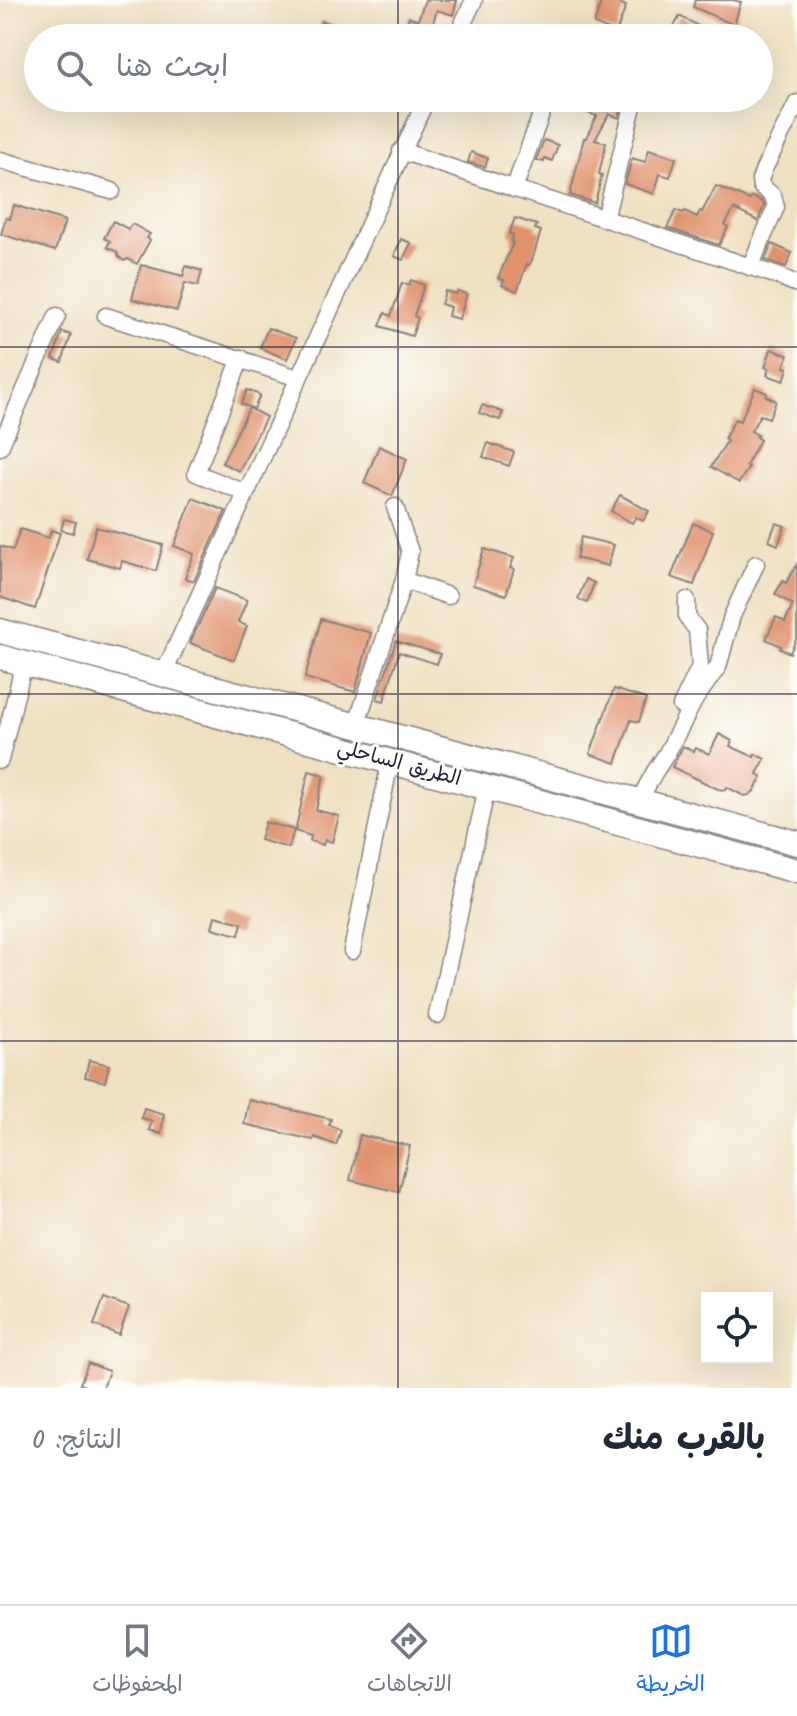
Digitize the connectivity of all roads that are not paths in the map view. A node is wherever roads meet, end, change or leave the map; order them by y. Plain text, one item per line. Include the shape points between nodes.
1 (474, 0) edge
2 (463, 24) edge
3 (797, 103) edge
4 (420, 112) edge
5 (542, 112) edge
6 (632, 112) edge
7 (401, 151) junction
8 (0, 160) edge
9 (514, 189) junction
10 (112, 191) dead end
11 (605, 219) junction
12 (750, 267) junction
13 (797, 284) edge
14 (57, 316) dead end
15 (106, 316) dead end
16 (241, 358) junction
17 (298, 378) junction
18 (0, 447) edge
19 (246, 493) junction
20 (395, 507) dead end
21 (756, 564) dead end
22 (404, 580) junction
23 (448, 596) dead end
24 (687, 600) dead end
25 (0, 631) edge
26 (12, 660) edge
27 (163, 675) junction
28 (356, 726) junction
29 (0, 760) edge
30 (390, 762) junction
31 (654, 773) junction
32 (487, 787) junction
33 (639, 801) junction
34 (797, 843) edge
35 (797, 871) edge
36 (352, 951) dead end
37 (437, 1015) dead end

1 - 2 street
3 - 12 street via 760,180 776,207
4 - 7 street
5 - 9 street
6 - 11 street
7 - 9 street
7 - 17 street
8 - 10 street
9 - 11 street
11 - 12 street
12 - 13 street
14 - 18 street
15 - 16 street
16 - 17 street
16 - 19 street via 196,473
17 - 19 street
19 - 27 street
20 - 22 street via 410,552
21 - 31 street via 732,616 718,667
22 - 23 street
22 - 28 street
24 - 31 street via 687,617 697,630 700,666 657,753
25 - 27 highway, الطريق الساحلي
26 - 29 street
26 - 30 highway, الطريق الساحلي
27 - 28 highway, الطريق الساحلي
28 - 33 highway, الطريق الساحلي
30 - 32 highway, الطريق الساحلي
30 - 36 street
31 - 33 street
32 - 35 highway, الطريق الساحلي
32 - 37 street
33 - 34 highway, الطريق الساحلي

